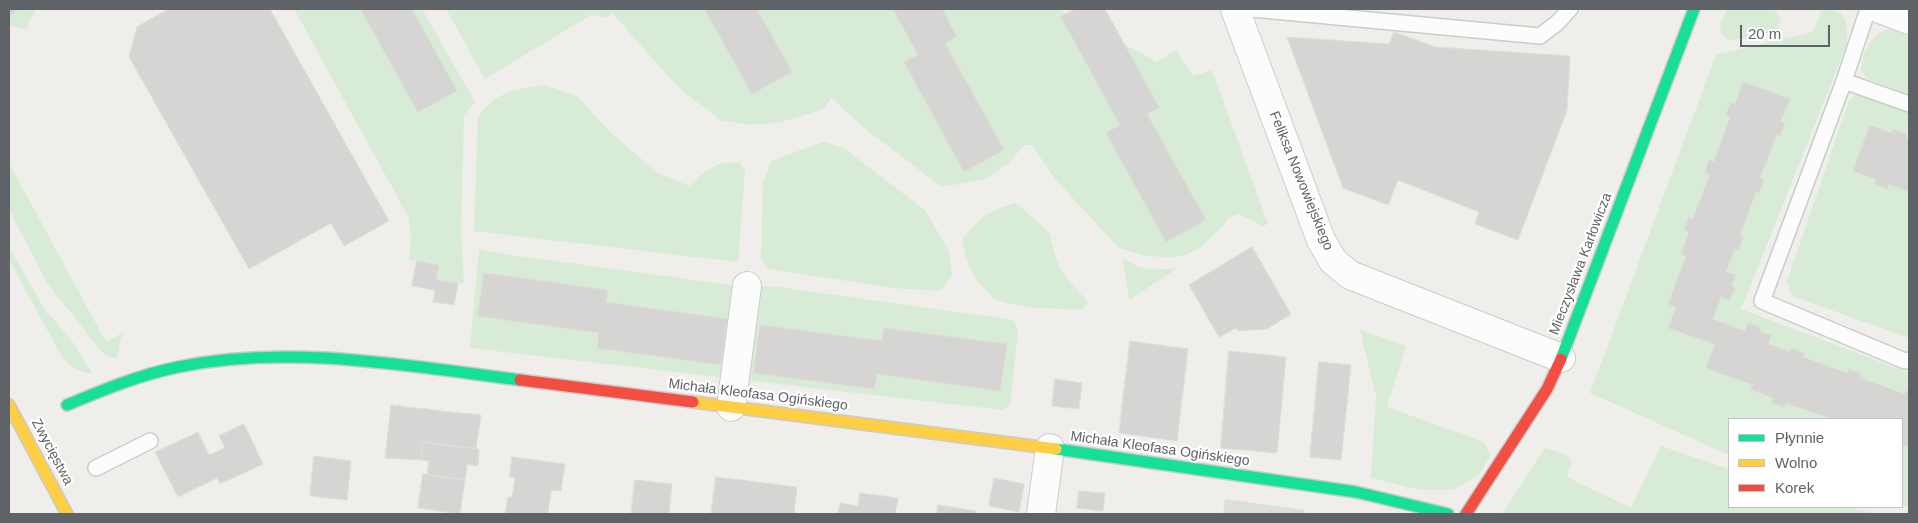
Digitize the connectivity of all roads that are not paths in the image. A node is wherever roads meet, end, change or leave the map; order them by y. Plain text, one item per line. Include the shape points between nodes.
1 (1235, 9) edge
2 (1252, 9) edge
3 (1570, 9) edge
4 (1694, 9) edge
5 (1868, 9) edge
6 (1880, 9) edge
7 (1909, 20) edge
8 (1844, 81) junction
9 (1909, 104) edge
10 (747, 286) dead end
11 (1561, 358) junction
12 (1909, 360) edge
13 (9, 405) edge
14 (67, 405) dead end
15 (731, 407) junction
16 (150, 441) dead end
17 (1050, 448) junction
18 (96, 468) dead end
19 (67, 514) edge
20 (1041, 514) edge
21 (1448, 514) edge
22 (1466, 514) edge

1 - 11 street, Feliksa Nowowiejskiego via 1321,240 1333,261 1350,276
2 - 3 lane via 1540,36
4 - 11 street, Mieczysława Karłowicza
5 - 8 lane
6 - 7 street
8 - 9 lane
8 - 12 lane via 1762,301
10 - 15 street
11 - 22 street, Mieczysława Karłowicza via 1547,389
13 - 19 street, Zwycięstwa
14 - 15 street, Michała Kleofasa Ogińskiego via 161,371 193,364 288,356 380,362
15 - 17 street, Michała Kleofasa Ogińskiego
16 - 18 lane
17 - 20 street
17 - 21 street, Michała Kleofasa Ogińskiego via 1356,492

